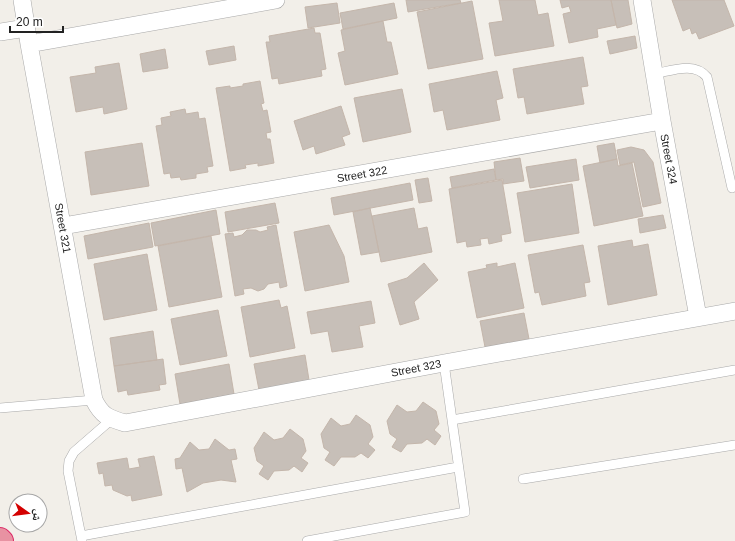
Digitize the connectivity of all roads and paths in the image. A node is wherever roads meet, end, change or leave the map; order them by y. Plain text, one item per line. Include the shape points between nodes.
1 (22, 0) edge
2 (276, 0) edge
3 (642, 0) edge
4 (26, 28) junction
5 (0, 32) edge
6 (29, 44) junction
7 (654, 74) junction
8 (662, 121) junction
9 (732, 188) dead end
10 (62, 226) junction
11 (735, 311) edge
12 (698, 317) junction
13 (444, 363) junction
14 (735, 370) edge
15 (0, 408) edge
16 (102, 410) junction
17 (452, 420) junction
18 (735, 445) edge
19 (458, 468) junction
20 (523, 479) dead end
21 (0, 539) edge
22 (82, 539) edge
23 (2, 541) edge
24 (307, 541) edge

1 - 4 street, Street 321
2 - 6 street
3 - 7 street, Street 324
4 - 5 street
4 - 6 street, Street 321
6 - 10 street, Street 321
7 - 8 street, Street 324
7 - 9 lane via 694,68 707,77
8 - 10 street, Street 322
8 - 12 street, Street 324
10 - 16 street, Street 321
11 - 12 street, Street 323
12 - 13 street, Street 323
13 - 16 street, Street 323 via 125,423
13 - 17 lane
14 - 17 lane
15 - 16 lane
16 - 22 lane via 69,461 68,471
17 - 19 lane
18 - 20 lane
19 - 22 lane
19 - 24 lane via 465,512
21 - 23 highway

